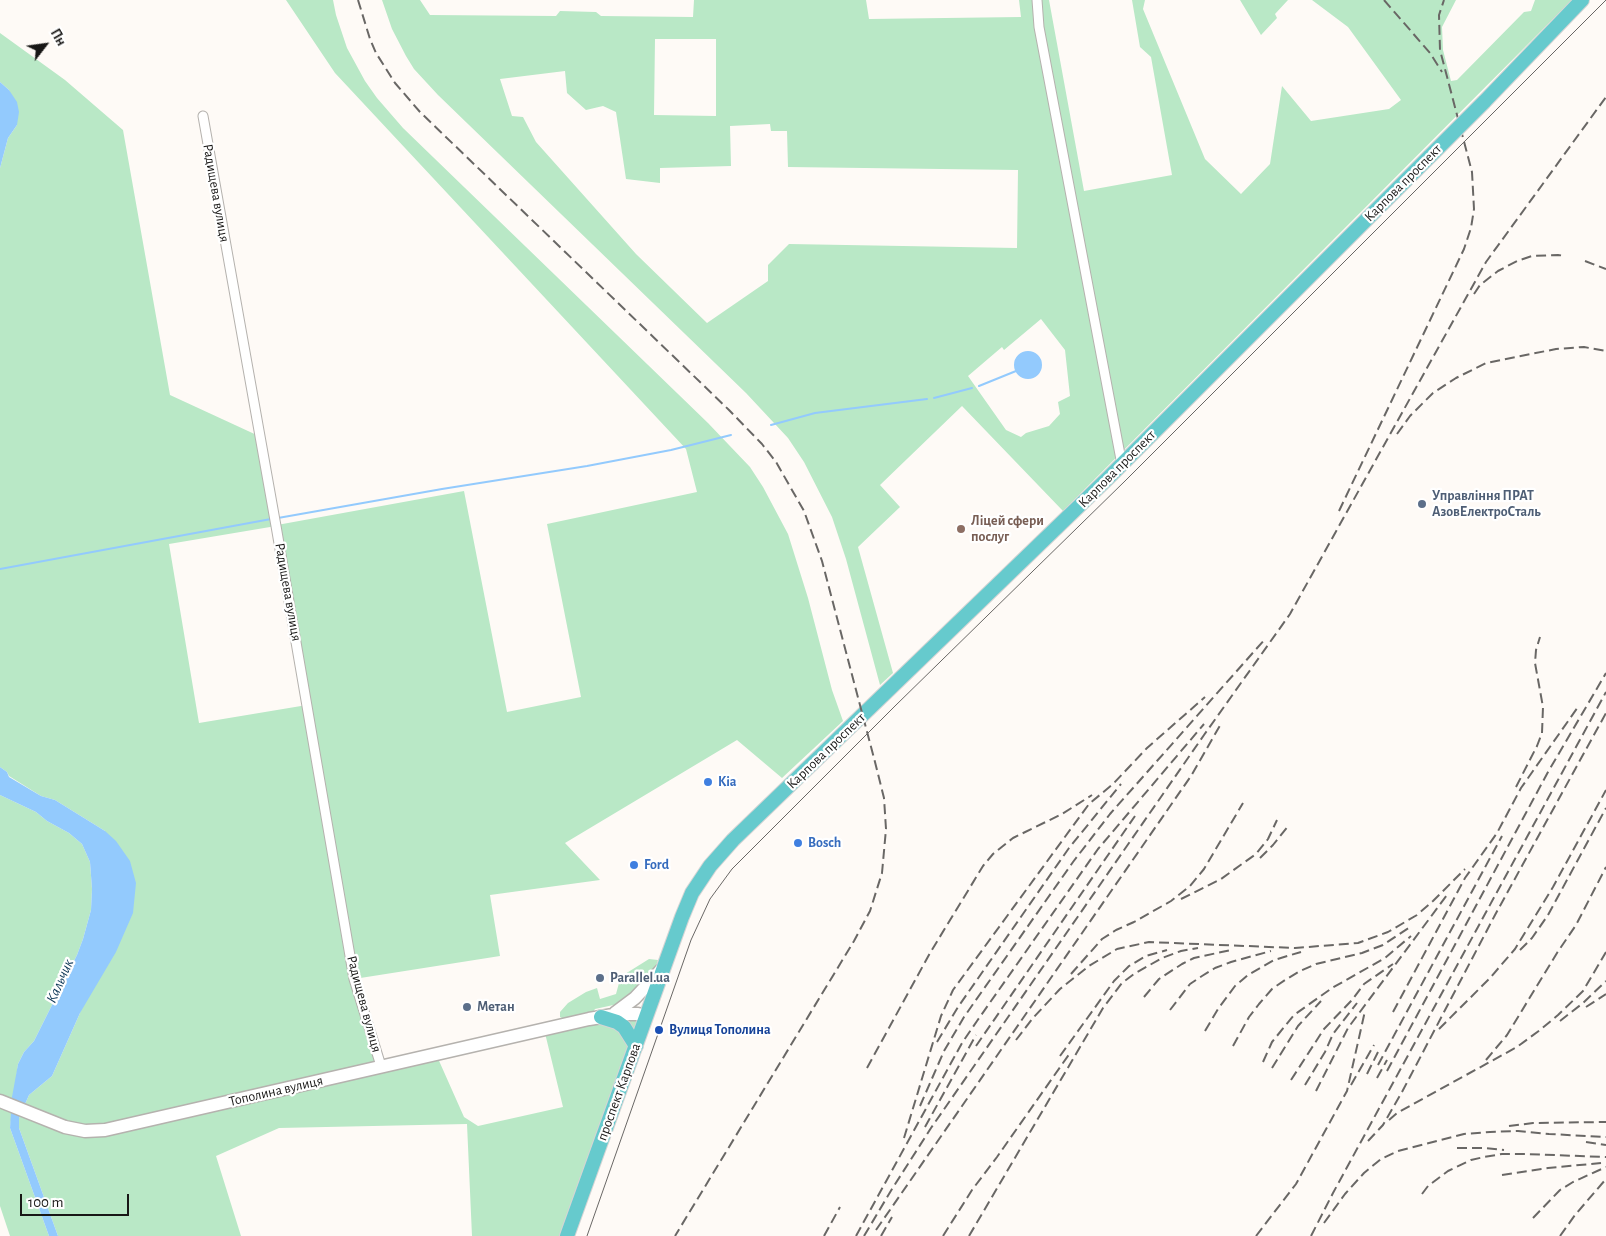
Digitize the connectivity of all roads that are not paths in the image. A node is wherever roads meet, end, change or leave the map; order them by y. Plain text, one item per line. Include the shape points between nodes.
1 (1036, 0) edge
2 (1582, 0) edge
3 (202, 116) dead end
4 (1122, 465) junction
5 (670, 949) joint
6 (664, 967) junction
7 (607, 1016) junction
8 (646, 1016) junction
9 (636, 1046) junction
10 (381, 1066) junction
11 (0, 1101) edge
12 (567, 1236) edge

1 - 4 street
2 - 4 main road, Карпова проспект, bridge
3 - 10 street, Радищева вулиця via 354,978
4 - 5 main road, Карпова проспект via 727,846 692,894
5 - 6 main road, проспект Карпова
6 - 7 main road via 635,998
6 - 8 main road, проспект Карпова
7 - 8 main road
7 - 9 main road via 624,1027
7 - 10 main road, Тополина вулиця
8 - 9 main road, проспект Карпова
9 - 12 main road, проспект Карпова
10 - 11 main road, Тополина вулиця via 105,1130 65,1127

